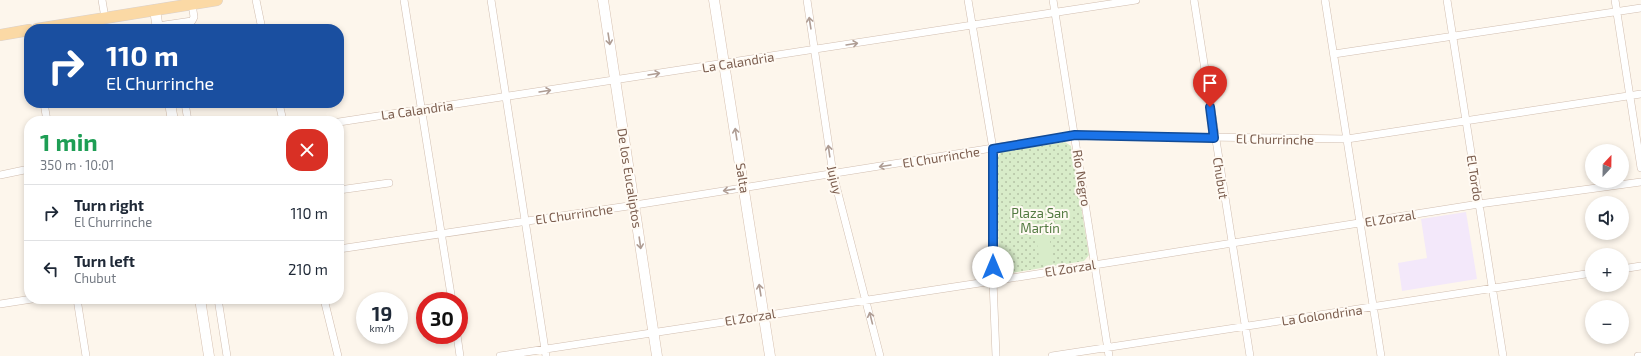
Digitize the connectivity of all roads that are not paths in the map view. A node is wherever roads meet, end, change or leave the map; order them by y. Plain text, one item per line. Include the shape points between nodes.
1 (102, 0) edge
2 (211, 0) edge
3 (256, 0) edge
4 (404, 0) edge
5 (491, 0) edge
6 (604, 0) edge
7 (714, 0) edge
8 (807, 0) edge
9 (968, 0) edge
10 (1053, 0) edge
11 (1136, 0) edge
12 (1194, 0) edge
13 (1325, 0) edge
14 (1447, 0) edge
15 (1615, 0) edge
16 (192, 4) junction
17 (1641, 8) edge
18 (155, 10) junction
19 (1055, 12) junction
20 (1616, 12) junction
21 (105, 18) junction
22 (68, 24) edge
23 (157, 24) edge
24 (182, 24) edge
25 (261, 24) edge
26 (972, 26) junction
27 (24, 31) edge
28 (0, 35) edge
29 (1452, 37) junction
30 (814, 50) junction
31 (1334, 54) junction
32 (725, 63) junction
33 (616, 80) junction
34 (1641, 94) edge
35 (1630, 96) junction
36 (507, 97) junction
37 (421, 110) junction
38 (344, 121) edge
39 (1466, 121) junction
40 (1075, 135) junction
41 (1214, 138) junction
42 (1347, 139) junction
43 (993, 149) junction
44 (1641, 168) edge
45 (24, 170) edge
46 (833, 174) junction
47 (0, 175) edge
48 (1641, 182) edge
49 (389, 183) dead end
50 (744, 187) junction
51 (344, 189) edge
52 (1479, 204) junction
53 (635, 205) junction
54 (526, 221) junction
55 (1360, 223) junction
56 (441, 234) junction
57 (1231, 242) junction
58 (344, 248) edge
59 (1095, 264) junction
60 (1641, 266) edge
61 (1629, 268) edge
62 (1585, 275) edge
63 (993, 281) junction
64 (1491, 289) junction
65 (451, 292) edge
66 (24, 300) edge
67 (866, 300) junction
68 (0, 304) edge
69 (78, 304) edge
70 (201, 304) edge
71 (219, 304) edge
72 (325, 304) edge
73 (1373, 308) junction
74 (764, 315) junction
75 (1245, 326) junction
76 (653, 333) junction
77 (458, 344) edge
78 (1107, 347) junction
79 (546, 352) edge
80 (86, 356) edge
81 (209, 356) edge
82 (227, 356) edge
83 (338, 356) edge
84 (460, 356) edge
85 (500, 356) edge
86 (657, 356) edge
87 (770, 356) edge
88 (880, 356) edge
89 (996, 356) edge
90 (1052, 356) edge
91 (1109, 356) edge
92 (1250, 356) edge
93 (1381, 356) edge
94 (1503, 356) edge

1 - 21 street
2 - 16 main road
3 - 25 street
4 - 37 street
5 - 36 street
6 -> 33 street, De los Eucaliptos
7 - 32 street, Salta
30 -> 8 street, Jujuy
9 - 26 street
10 - 19 street, Río Negro
11 - 19 street, La Calandria
12 - 41 street, Chubut
13 - 31 street
14 - 29 street, El Tordo
15 - 20 street
16 - 18 main road
16 - 24 street via 192,21
17 - 20 street
18 - 21 main road
18 - 23 street
19 - 26 street, La Calandria
19 - 40 street, Río Negro
20 - 29 street
20 - 35 street
21 - 22 main road
30 -> 26 street, La Calandria
26 - 43 street
27 - 28 main road
29 - 31 street
29 - 39 street, El Tordo
30 - 32 street, La Calandria
46 -> 30 street, Jujuy
31 - 42 street
33 -> 32 street, La Calandria
50 -> 32 street, Salta
36 -> 33 street, La Calandria
33 - 53 street, De los Eucaliptos
34 - 35 street, El Churrinche
35 - 39 street, El Churrinche
35 - 44 street
36 - 37 street, La Calandria
36 - 54 street
37 - 38 street, La Calandria
37 - 56 street
39 - 42 street, El Churrinche
39 - 52 street, El Tordo
40 - 41 street, El Churrinche
40 - 43 street, El Churrinche
40 - 59 street, Río Negro
41 - 42 street, El Churrinche
41 - 57 street, Chubut
42 - 55 street
43 -> 46 street, El Churrinche
43 - 63 street
45 - 47 street
46 - 50 street, El Churrinche
46 - 67 street, Jujuy
48 - 52 street, El Zorzal
49 - 51 street
50 -> 53 street, El Churrinche
74 -> 50 street, Salta
52 - 55 street, El Zorzal
52 - 64 street, El Tordo
53 - 54 street, El Churrinche
53 -> 76 street, De los Eucaliptos
54 - 56 street, El Churrinche
54 - 79 street
55 - 57 street, El Zorzal
55 - 73 street
56 - 58 street, El Churrinche
56 - 65 street
57 - 59 street, El Zorzal
57 - 75 street, Chubut
59 - 63 street, El Zorzal
59 - 78 street, Río Negro
60 - 61 street
62 - 64 street, La Golondrina
63 - 67 street, El Zorzal
63 - 89 street
64 - 73 street, La Golondrina
64 - 94 street, El Tordo
66 - 68 street
67 - 74 street, El Zorzal
88 -> 67 street, Jujuy
69 - 80 street
70 - 81 street
71 - 82 street
72 - 83 street
73 - 75 street, La Golondrina
73 - 93 street
74 - 76 street, El Zorzal
74 - 87 street, Salta
75 - 78 street, La Golondrina
75 - 92 street, Chubut
76 - 79 street, El Zorzal
76 - 86 street, De los Eucaliptos
77 - 84 street
78 - 90 street, La Golondrina
78 - 91 street, Río Negro
79 - 85 street, El Zorzal

